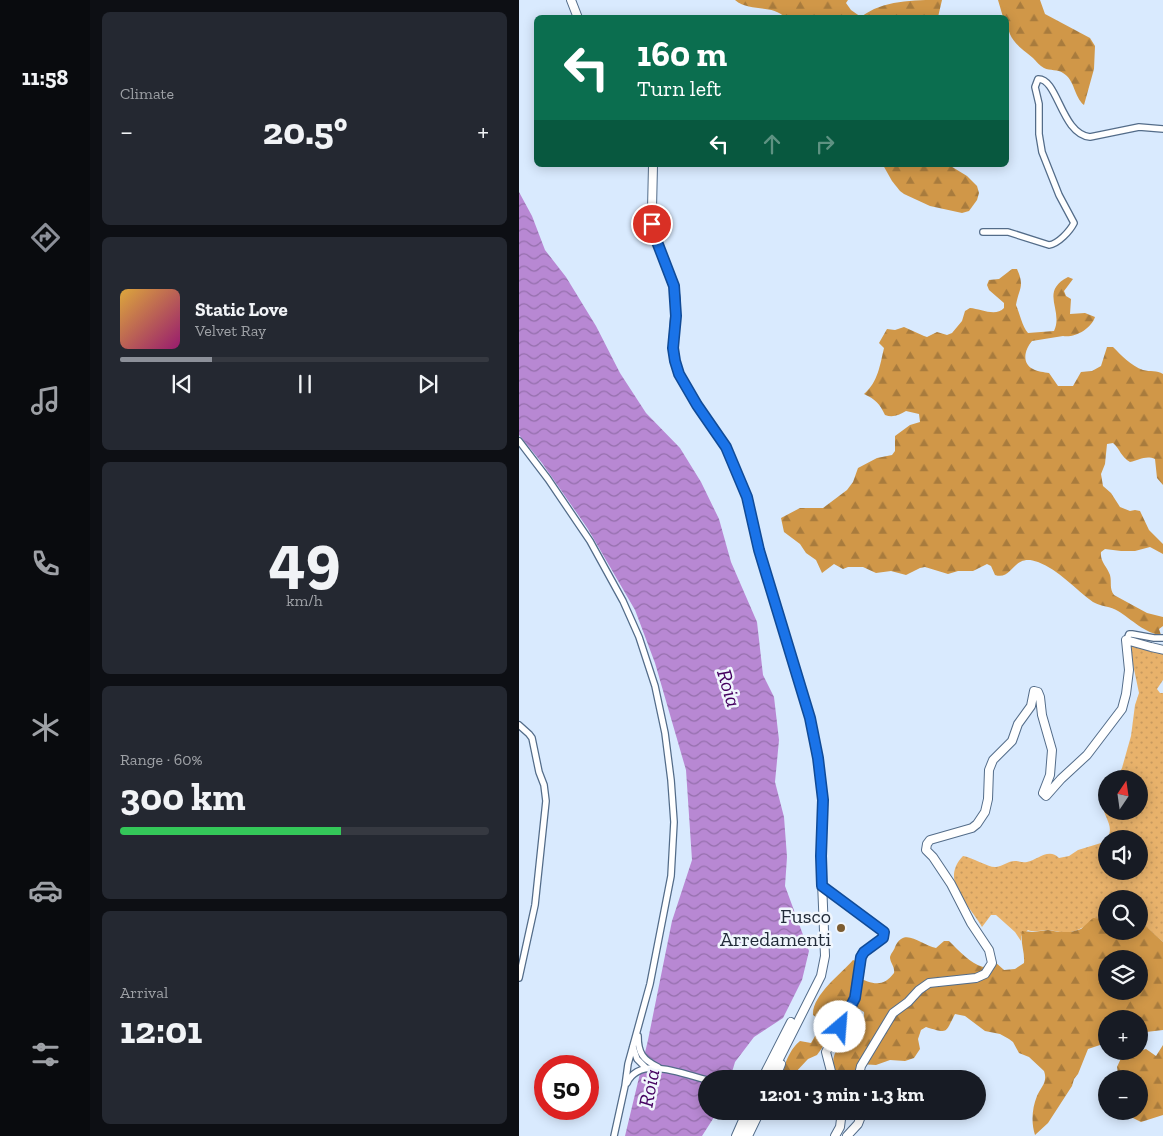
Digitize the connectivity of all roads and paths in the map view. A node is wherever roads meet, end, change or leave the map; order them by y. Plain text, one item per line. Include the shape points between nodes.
1 (571, 0) edge
2 (577, 15) edge
3 (1163, 129) edge
4 (653, 167) edge
5 (983, 232) dead end
6 (519, 442) edge
7 (1163, 638) edge
8 (1127, 639) junction
9 (1163, 650) edge
10 (519, 725) edge
11 (822, 886) junction
12 (519, 944) edge
13 (527, 945) junction
14 (821, 976) junction
15 (519, 978) edge
16 (638, 1032) junction
17 (633, 1047) junction
18 (639, 1056) junction
19 (628, 1064) junction
20 (646, 1065) junction
21 (766, 1070) edge
22 (774, 1070) edge
23 (779, 1070) edge
24 (831, 1070) edge
25 (860, 1070) edge
26 (698, 1078) edge
27 (625, 1086) junction
28 (743, 1120) edge
29 (750, 1120) edge
30 (756, 1120) edge
31 (841, 1120) edge
32 (860, 1120) edge
33 (614, 1136) edge
34 (736, 1136) edge
35 (742, 1136) edge
36 (748, 1136) edge
37 (835, 1136) edge
38 (847, 1136) edge

1 - 2 main road
3 - 5 street via 1139,127 1083,136 1060,108 1049,84 1038,79 1035,87 1042,152 1074,223 1053,245 1008,232
4 - 11 main road via 654,234 674,286 676,301 675,361 692,397 726,447 747,497 759,550 810,718 823,800
6 - 16 street via 590,541 623,602 655,686 665,733 674,822 671,876 651,984
7 - 8 street via 1129,634
8 - 9 main road
8 - 25 main road via 1129,670 1122,709 1087,755 1047,796 1044,791 1050,775 1052,750 1040,697 1035,691 1031,706 1018,724 1012,741 993,760 985,812 977,824 928,842 926,850 951,884 989,950 992,963 985,974 976,978 929,983 919,990 893,1013
10 - 13 street via 532,738 546,801 535,906
11 - 14 main road via 825,956
11 - 24 main road via 884,932 883,938 862,954 855,998 826,1052
12 - 13 street
13 - 15 street
14 - 21 main road via 782,1037
14 - 22 main road
14 - 23 main road via 816,994
16 - 17 street
16 - 18 street
17 - 18 street
17 - 19 street
18 - 19 street
18 - 20 street
19 - 27 street
20 - 26 street
20 - 27 street via 634,1072
27 - 33 street
28 - 34 main road
29 - 35 main road
30 - 36 main road
31 - 37 main road
32 - 38 main road

